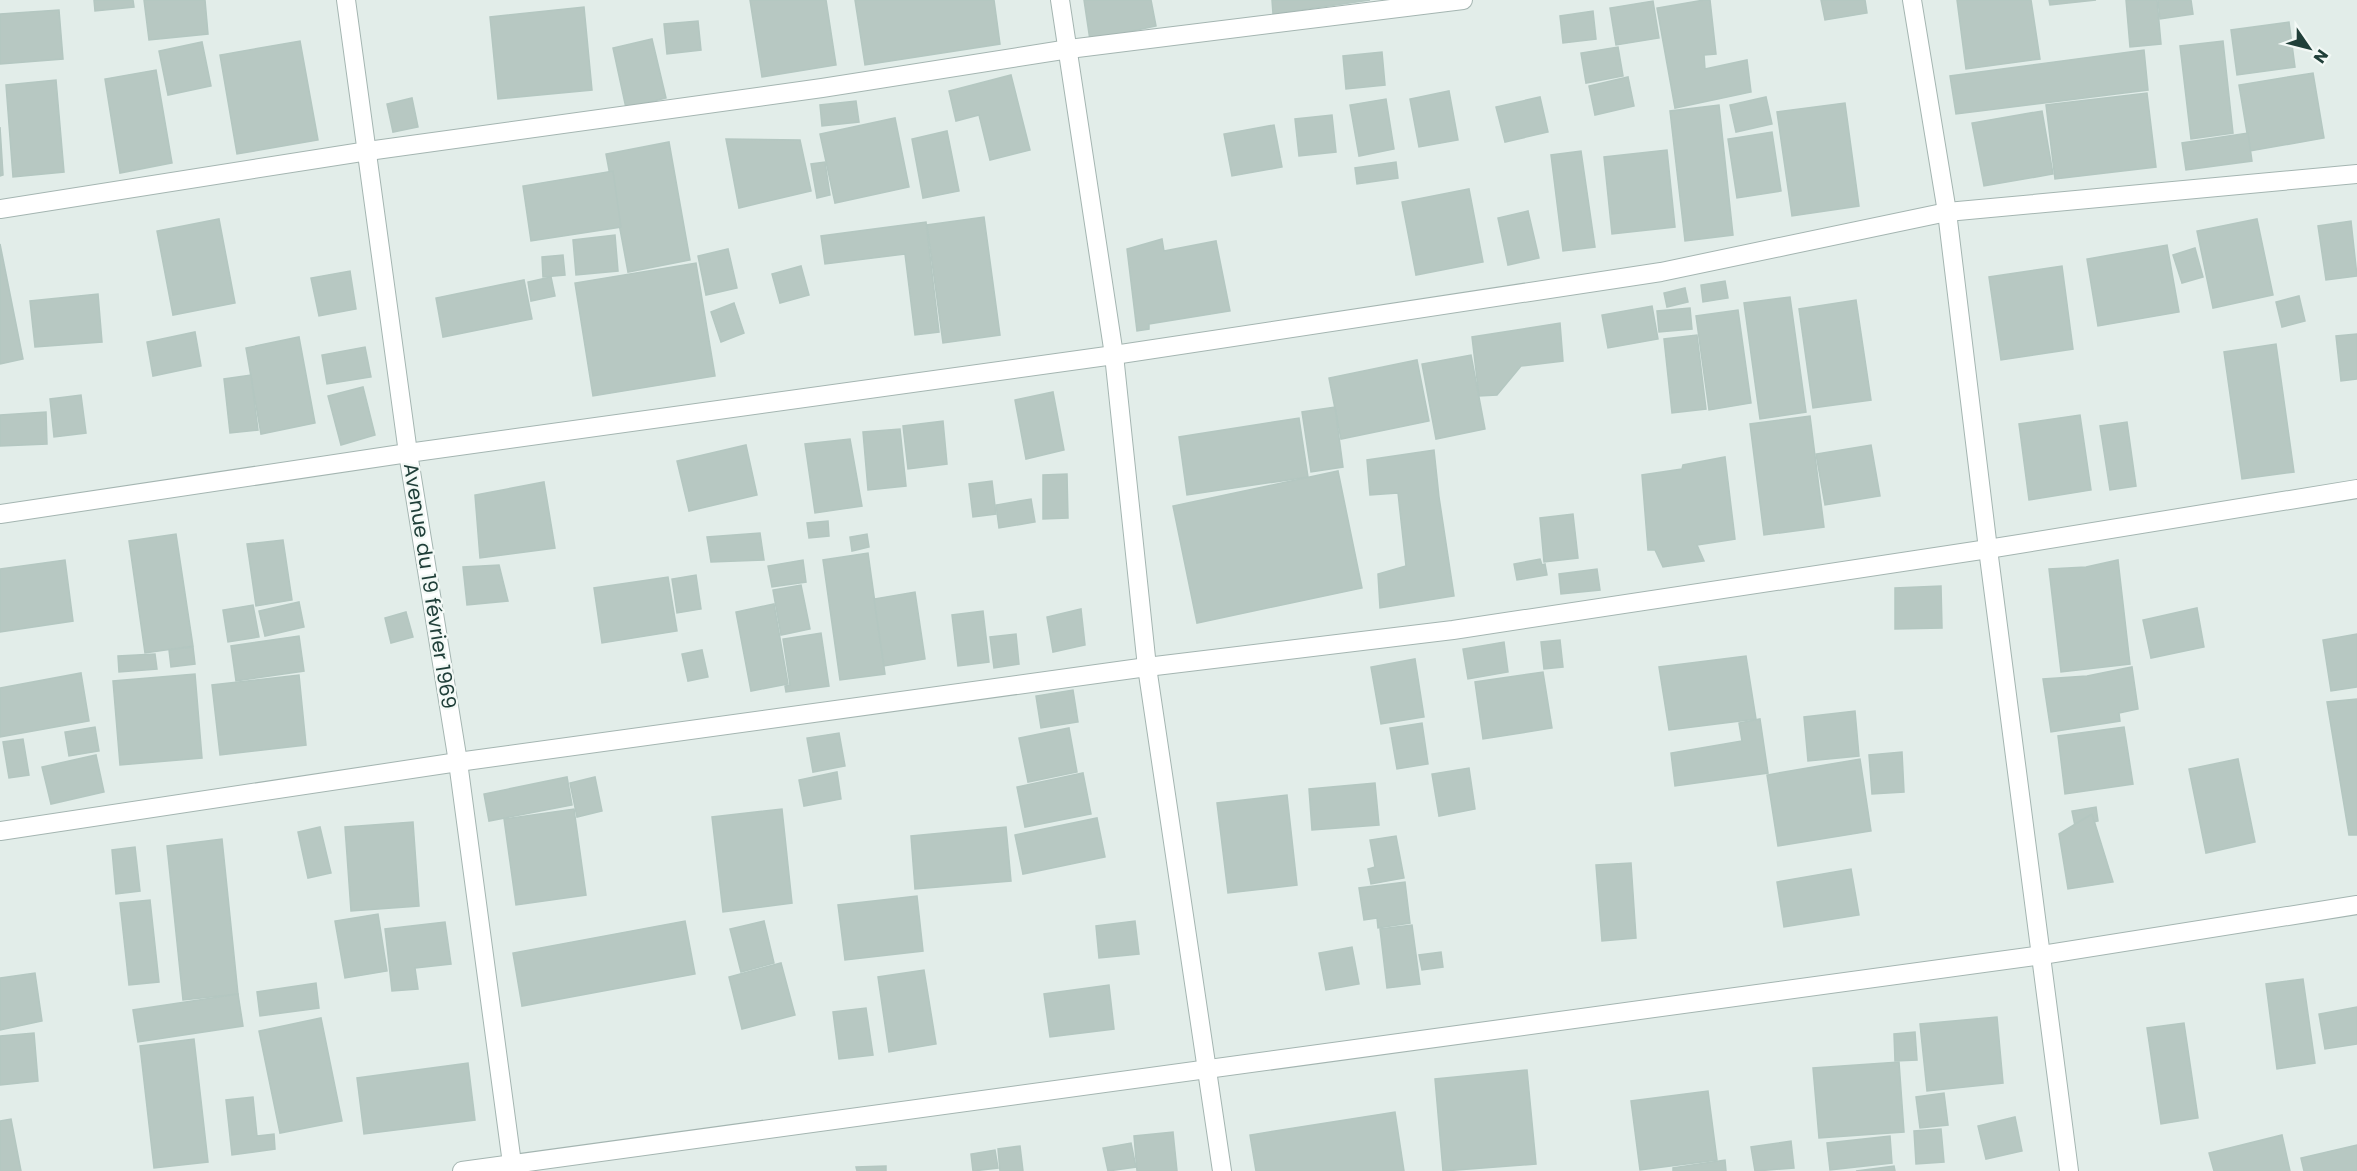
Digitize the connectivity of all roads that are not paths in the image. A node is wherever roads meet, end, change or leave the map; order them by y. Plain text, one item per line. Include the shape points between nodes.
1 (346, 0) edge
2 (1060, 0) edge
3 (1462, 0) edge
4 (1912, 0) edge
5 (1069, 49) junction
6 (368, 151) junction
7 (2357, 174) edge
8 (0, 208) edge
9 (1947, 212) junction
10 (1114, 355) junction
11 (408, 453) junction
12 (2357, 489) edge
13 (0, 514) edge
14 (1988, 549) junction
15 (1147, 667) junction
16 (458, 762) junction
17 (0, 831) edge
18 (2357, 905) edge
19 (2042, 955) junction
20 (1208, 1069) junction
21 (513, 1167) edge
22 (462, 1171) edge
23 (1222, 1171) edge
24 (2069, 1171) edge

1 - 6 street, Avenue du 19 février 1969
2 - 5 street
3 - 5 street
4 - 9 street
5 - 6 street via 822,88
5 - 10 street
6 - 8 street
6 - 11 street, Avenue du 19 février 1969
7 - 9 street
9 - 10 street via 1661,272
9 - 14 street
10 - 11 street
10 - 15 street
11 - 13 street
11 - 16 street, Avenue du 19 février 1969
12 - 14 street
14 - 15 street via 1453,630
14 - 19 street
15 - 16 street
15 - 20 street
16 - 17 street
16 - 21 street, Avenue du 19 février 1969
18 - 19 street
19 - 20 street
19 - 24 street
20 - 21 street
20 - 23 street
21 - 22 street

